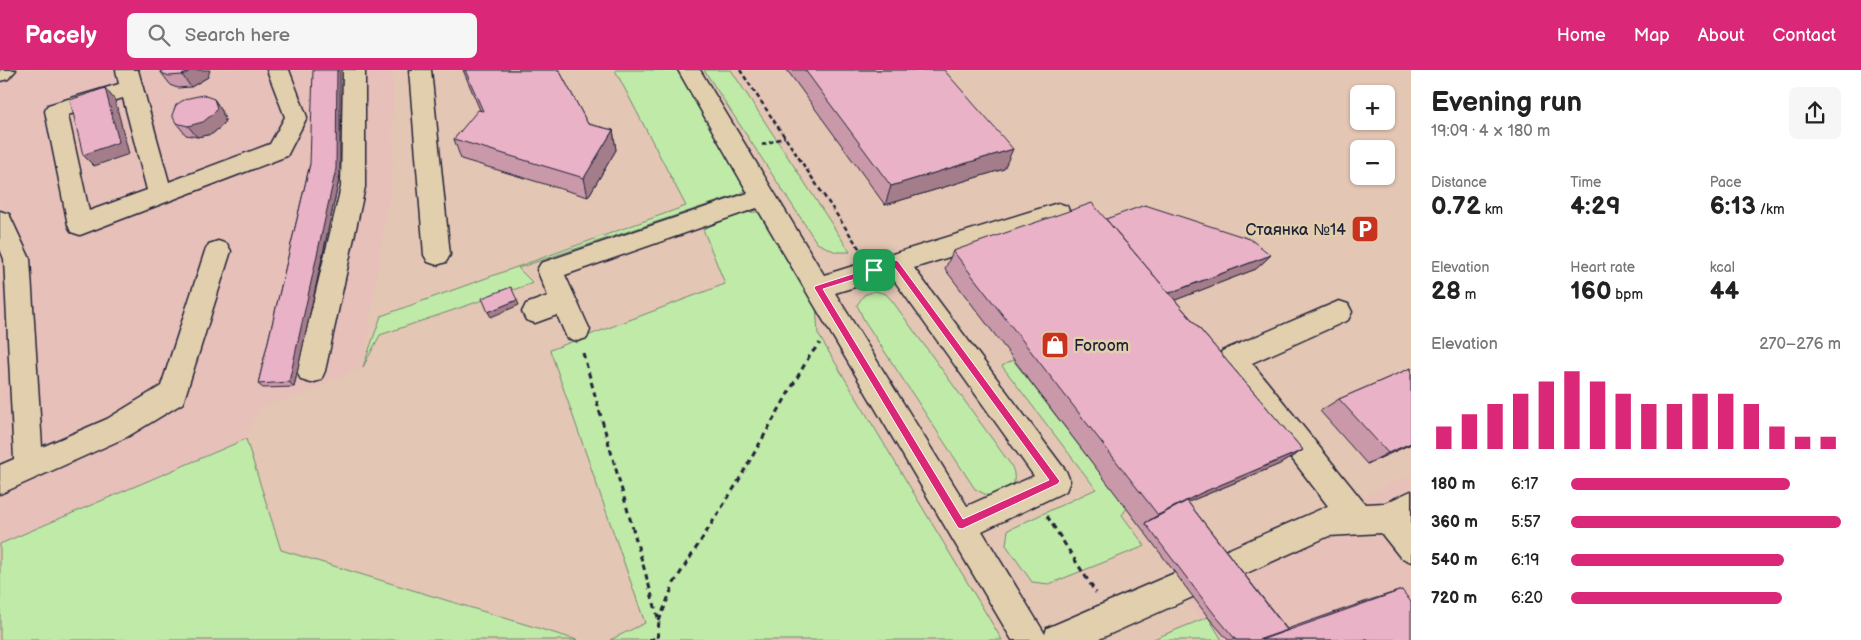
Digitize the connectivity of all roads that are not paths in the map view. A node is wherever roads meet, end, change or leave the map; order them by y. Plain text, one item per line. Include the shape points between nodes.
1 (4, 70) edge
2 (278, 70) edge
3 (354, 70) edge
4 (420, 70) edge
5 (689, 70) edge
6 (0, 74) edge
7 (129, 79) edge
8 (161, 195) junction
9 (763, 196) junction
10 (1058, 213) edge
11 (0, 220) edge
12 (218, 251) dead end
13 (437, 254) dead end
14 (885, 266) junction
15 (818, 288) junction
16 (564, 301) junction
17 (535, 312) dead end
18 (1339, 312) dead end
19 (577, 330) road end
20 (311, 371) dead end
21 (29, 468) junction
22 (0, 480) edge
23 (1386, 514) edge
24 (962, 525) junction
25 (1411, 546) edge
26 (1229, 565) edge
27 (1184, 585) dead end
28 (1031, 640) edge
29 (1059, 640) edge

1 - 6 street
2 - 8 street via 296,117 279,150
3 - 20 street via 353,187
4 - 13 street
5 - 9 street
7 - 8 street
7 - 8 street via 56,111 80,226
9 - 15 street
9 - 16 street via 550,270
10 - 14 street
11 - 21 street via 17,258
12 - 21 street via 173,394 117,428
14 - 15 street
14 - 24 street via 1055,481
15 - 24 street
16 - 17 street
16 - 19 street
18 - 23 street via 1232,358
21 - 22 street
23 - 25 street
23 - 26 street via 1328,520
24 - 28 street
27 - 29 street

